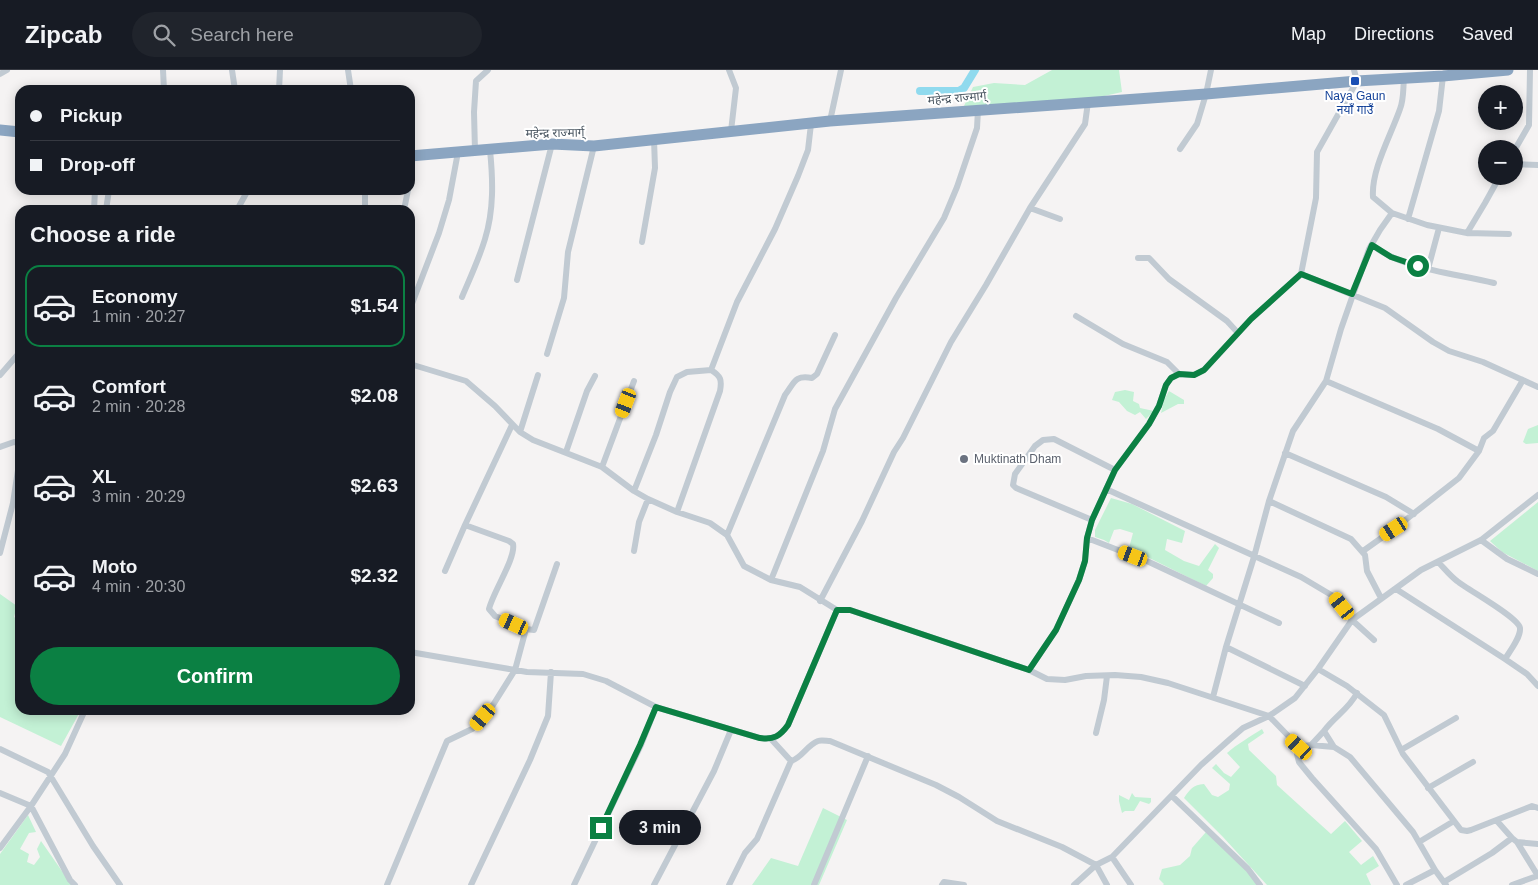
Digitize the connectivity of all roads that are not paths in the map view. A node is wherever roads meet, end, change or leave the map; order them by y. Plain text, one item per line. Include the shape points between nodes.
1 (8, 70) edge
2 (163, 70) edge
3 (232, 70) edge
4 (280, 70) edge
5 (348, 70) edge
6 (488, 70) edge
7 (729, 70) edge
8 (841, 70) edge
9 (1210, 70) edge
10 (1508, 70) edge
11 (1530, 70) edge
12 (0, 74) edge
13 (1356, 75) edge
14 (1443, 76) junction
15 (1404, 78) junction
16 (164, 85) edge
17 (234, 85) edge
18 (279, 85) edge
19 (350, 85) edge
20 (1206, 94) junction
21 (1088, 102) junction
22 (978, 110) junction
23 (830, 121) junction
24 (811, 124) junction
25 (0, 130) edge
26 (732, 131) junction
27 (15, 132) edge
28 (654, 139) junction
29 (1520, 140) edge
30 (552, 144) junction
31 (594, 146) junction
32 (1180, 149) dead end
33 (490, 150) junction
34 (474, 151) junction
35 (458, 152) junction
36 (415, 156) edge
37 (1523, 164) edge
38 (1538, 164) edge
39 (1495, 185) edge
40 (1030, 208) junction
41 (1392, 213) junction
42 (1408, 218) junction
43 (1060, 219) dead end
44 (1439, 228) junction
45 (1467, 233) junction
46 (1509, 234) dead end
47 (642, 242) dead end
48 (1372, 245) junction
49 (1138, 258) dead end
50 (1428, 269) junction
51 (1301, 274) junction
52 (517, 280) dead end
53 (1494, 283) dead end
54 (1352, 294) junction
55 (415, 296) edge
56 (462, 298) dead end
57 (1076, 316) dead end
58 (1238, 333) junction
59 (835, 335) dead end
60 (548, 354) dead end
61 (15, 358) edge
62 (415, 366) edge
63 (711, 370) junction
64 (538, 374) dead end
65 (1179, 374) junction
66 (0, 375) edge
67 (594, 376) dead end
68 (1523, 380) junction
69 (634, 381) dead end
70 (1326, 381) junction
71 (1538, 387) edge
72 (512, 425) junction
73 (520, 432) junction
74 (15, 442) edge
75 (1, 449) edge
76 (1479, 451) junction
77 (566, 452) junction
78 (1285, 453) junction
79 (602, 467) junction
80 (1115, 470) junction
81 (15, 489) edge
82 (1106, 489) junction
83 (634, 491) junction
84 (1538, 496) edge
85 (648, 498) junction
86 (1269, 501) junction
87 (677, 512) junction
88 (1414, 514) junction
89 (1092, 520) junction
90 (465, 525) junction
91 (727, 535) junction
92 (1087, 538) junction
93 (1481, 540) junction
94 (634, 551) dead end
95 (1362, 551) junction
96 (0, 554) edge
97 (1254, 557) junction
98 (1438, 562) junction
99 (558, 564) dead end
100 (445, 571) dead end
101 (1538, 574) edge
102 (771, 580) junction
103 (1396, 589) junction
104 (1381, 598) junction
105 (820, 601) junction
106 (1239, 605) junction
107 (837, 610) junction
108 (1352, 620) junction
109 (1279, 623) dead end
110 (526, 629) junction
111 (1374, 640) dead end
112 (1226, 647) junction
113 (415, 653) edge
114 (1505, 659) junction
115 (1318, 669) junction
116 (515, 670) junction
117 (1029, 670) junction
118 (551, 672) junction
119 (1107, 676) junction
120 (1305, 686) junction
121 (1538, 686) edge
122 (1357, 693) junction
123 (1213, 697) junction
124 (656, 707) junction
125 (83, 715) edge
126 (1268, 716) junction
127 (1456, 718) dead end
128 (731, 730) junction
129 (1324, 732) junction
130 (1096, 733) dead end
131 (771, 739) junction
132 (1311, 745) junction
133 (1299, 747) junction
134 (1334, 748) junction
135 (0, 749) edge
136 (1401, 750) junction
137 (868, 756) junction
138 (791, 761) junction
139 (1473, 762) dead end
140 (51, 776) junction
141 (1428, 788) junction
142 (0, 794) edge
143 (1172, 796) junction
144 (1536, 805) edge
145 (31, 806) junction
146 (1454, 821) junction
147 (1497, 821) junction
148 (1515, 840) junction
149 (1419, 842) junction
150 (1538, 844) edge
151 (0, 848) edge
152 (1112, 857) junction
153 (1096, 865) junction
154 (1435, 870) junction
155 (1538, 876) edge
156 (1445, 883) edge
157 (75, 885) edge
158 (120, 885) edge
159 (387, 885) edge
160 (471, 885) edge
161 (574, 885) edge
162 (654, 885) edge
163 (729, 885) edge
164 (814, 885) edge
165 (942, 885) edge
166 (964, 885) edge
167 (1074, 885) edge
168 (1106, 885) edge
169 (1131, 885) edge
170 (1260, 885) edge
171 (1397, 885) edge
172 (1406, 885) edge
173 (1512, 885) edge

1 - 12 street
2 - 16 street
3 - 17 street
4 - 18 street
5 - 19 street
6 - 34 street via 476,81
7 - 26 street via 736,88
8 - 23 street
9 - 20 street
10 - 14 highway, महेन्द्र राज्मार्ग्
11 - 29 street via 1529,125
13 - 15 highway, महेन्द्र राज्मार्ग्
13 - 20 highway, महेन्द्र राज्मार्ग्
13 - 51 street via 1317,152 1316,198
14 - 15 highway, महेन्द्र राज्मार्ग्
14 - 42 street via 1439,111
15 - 41 street via 1402,106 1372,187 1373,197
20 - 21 highway, महेन्द्र राज्मार्ग्
20 - 32 street via 1197,124
21 - 22 highway, महेन्द्र राज्मार्ग्
21 - 40 street via 1085,124
22 - 23 highway, महेन्द्र राज्मार्ग्
22 - 102 street via 977,128 944,218 835,409 823,452
23 - 24 highway, महेन्द्र राज्मार्ग्
24 - 26 highway, महेन्द्र राज्मार्ग्
24 - 63 street via 808,150 798,176 737,302
25 - 27 highway
26 - 28 highway, महेन्द्र राज्मार्ग्
28 - 31 highway, महेन्द्र राज्मार्ग्
28 - 47 street via 655,168
30 - 31 highway, महेन्द्र राज्मार्ग्
30 - 33 highway, महेन्द्र राज्मार्ग्
30 - 52 street
31 - 60 street via 568,252 564,298
33 - 34 highway, महेन्द्र राज्मार्ग्
33 - 56 street via 493,180 490,216
34 - 35 highway, महेन्द्र राज्मार्ग्
35 - 36 highway, महेन्द्र राज्मार्ग्
35 - 55 street via 449,200
37 - 38 street
39 - 45 street
40 - 43 street
40 - 105 street via 951,342
41 - 42 street
41 - 48 street
42 - 44 street
44 - 45 street
44 - 50 street
45 - 46 street
48 - 50 street via 1407,264
48 - 54 street
49 - 58 street via 1149,258
50 - 53 street
51 - 54 street
51 - 58 street
54 - 68 street via 1384,308 1450,351
54 - 70 street
57 - 65 street via 1123,344 1167,362
58 - 65 street via 1204,370 1194,375
59 - 91 street via 817,374 812,378 801,376 796,379 785,395
61 - 66 street
62 - 72 street via 466,382 496,406
63 - 83 street via 687,372 677,377
63 - 87 street via 722,381 720,391
64 - 73 street
65 - 80 street via 1166,385 1149,424
67 - 77 street
68 - 71 street
68 - 76 street via 1493,431 1484,438
69 - 79 street
70 - 76 street via 1438,429
70 - 78 street via 1293,431
72 - 73 street
72 - 90 street
73 - 77 street
74 - 75 street
76 - 88 street via 1459,478
77 - 79 street
78 - 86 street
78 - 88 street via 1386,497
79 - 83 street
80 - 82 street
80 - 89 street via 1054,439 1042,440 1034,446 1015,474 1013,485 1016,488
81 - 96 street
82 - 89 street
82 - 97 street
83 - 85 street
84 - 93 street
85 - 87 street
85 - 94 street via 639,522
86 - 95 street via 1351,539
86 - 97 street
87 - 91 street via 710,523
88 - 95 street
89 - 92 street
90 - 100 street
90 - 110 street via 513,544 512,555 489,609 495,616
91 - 102 street via 744,566
92 - 106 street via 1149,562
92 - 117 street via 1079,580 1056,630
93 - 98 street
93 - 101 street via 1507,559
95 - 104 street via 1367,571
97 - 106 street
97 - 108 street via 1301,577 1333,596
98 - 103 street
98 - 114 street via 1455,580 1512,616 1519,625 1517,639
99 - 110 street via 534,630
102 - 105 street via 800,587
103 - 104 street
103 - 114 street
104 - 108 street
105 - 107 street
106 - 109 street
106 - 112 street
107 - 117 street via 850,610
107 - 131 street via 788,725
108 - 111 street
108 - 115 street
110 - 116 street
112 - 120 street
112 - 123 street
113 - 116 street
114 - 121 street
115 - 120 street
115 - 122 street
116 - 118 street
116 - 159 street via 493,705 472,729 447,741
117 - 119 street via 1047,679
118 - 124 street via 583,674 606,681
118 - 160 street via 548,716
119 - 123 street via 1141,678
119 - 130 street
120 - 126 street via 1295,698
122 - 129 street via 1352,703
122 - 136 street via 1384,715
123 - 126 street
124 - 128 street
124 - 161 street
125 - 140 street
126 - 133 street
126 - 143 street via 1243,728
127 - 136 street
128 - 131 street
128 - 162 street via 714,771
129 - 132 street
129 - 134 street
131 - 138 street
132 - 133 street
132 - 134 street
133 - 171 street via 1299,762 1376,849
134 - 149 street via 1350,757
135 - 140 street
136 - 141 street
137 - 138 street via 830,741 818,741
137 - 153 street via 959,796 997,821 1062,847
137 - 164 street
138 - 163 street via 757,839
139 - 141 street
140 - 145 street
140 - 158 street
141 - 146 street
142 - 145 street
143 - 152 street
143 - 170 street via 1248,869
144 - 147 street
145 - 151 street
145 - 157 street
146 - 147 street via 1461,830 1467,831
146 - 149 street
147 - 148 street
148 - 150 street
148 - 155 street
148 - 156 street
149 - 154 street
152 - 153 street
152 - 169 street
153 - 167 street
153 - 168 street
154 - 156 street
154 - 172 street
155 - 173 street
165 - 166 street via 948,882

